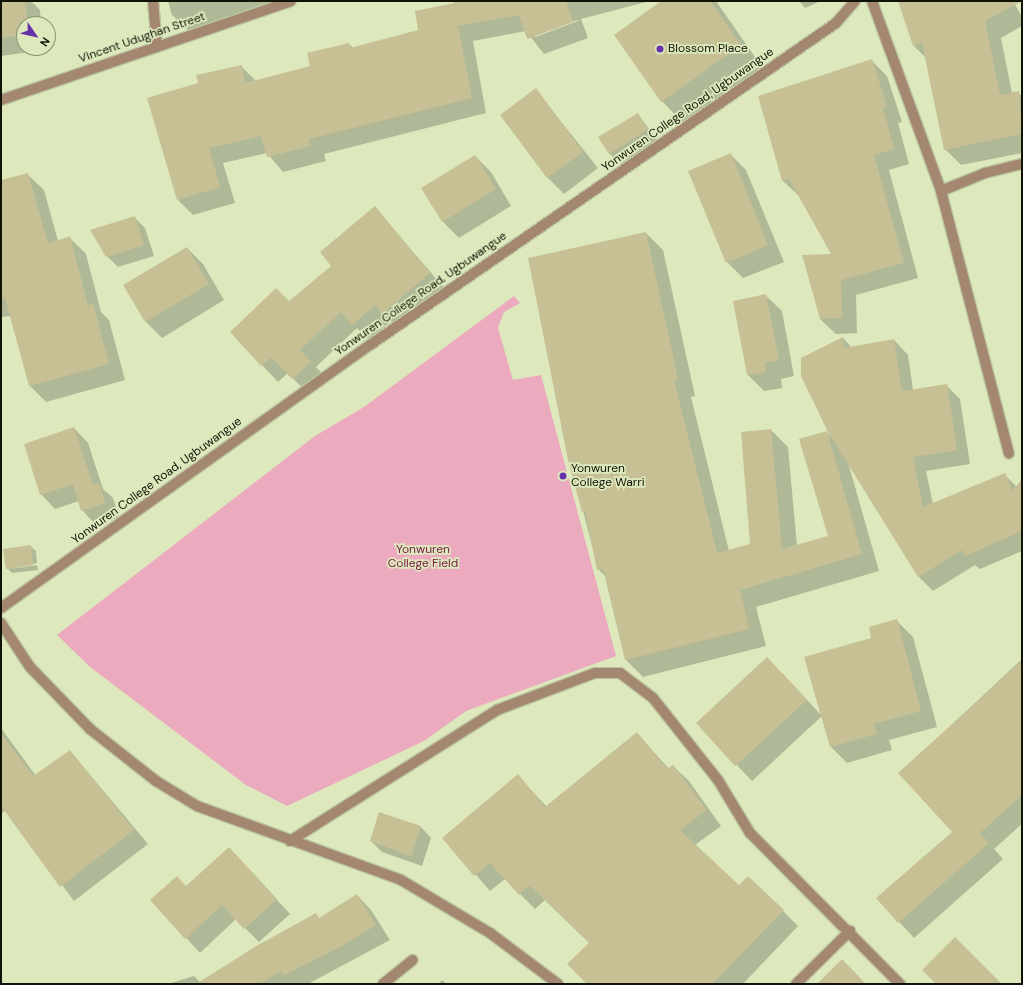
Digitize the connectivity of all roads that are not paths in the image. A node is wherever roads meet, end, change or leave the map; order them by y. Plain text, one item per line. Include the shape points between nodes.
1 (153, 1) edge
2 (291, 1) edge
3 (855, 1) edge
4 (872, 1) edge
5 (156, 46) junction
6 (1, 100) edge
7 (1022, 164) edge
8 (941, 191) junction
9 (1009, 453) dead end
10 (1, 608) edge
11 (1, 623) edge
12 (290, 841) junction
13 (850, 931) junction
14 (413, 960) dead end
15 (383, 984) edge
16 (558, 984) edge
17 (796, 984) edge
18 (900, 984) edge

1 - 5 street
2 - 5 street, Vincent Udughan Street
3 - 10 street, Yonwuren College Road, Ugbuwangue via 836,23 370,345
4 - 8 street
5 - 6 street, Vincent Udughan Street
7 - 8 street via 985,173
8 - 9 street
11 - 12 street via 30,667 124,758 197,806
12 - 13 street via 497,710 595,673 620,673 653,698 718,780 750,833
12 - 16 street via 420,890 490,933
13 - 17 street
13 - 18 street
14 - 15 street

